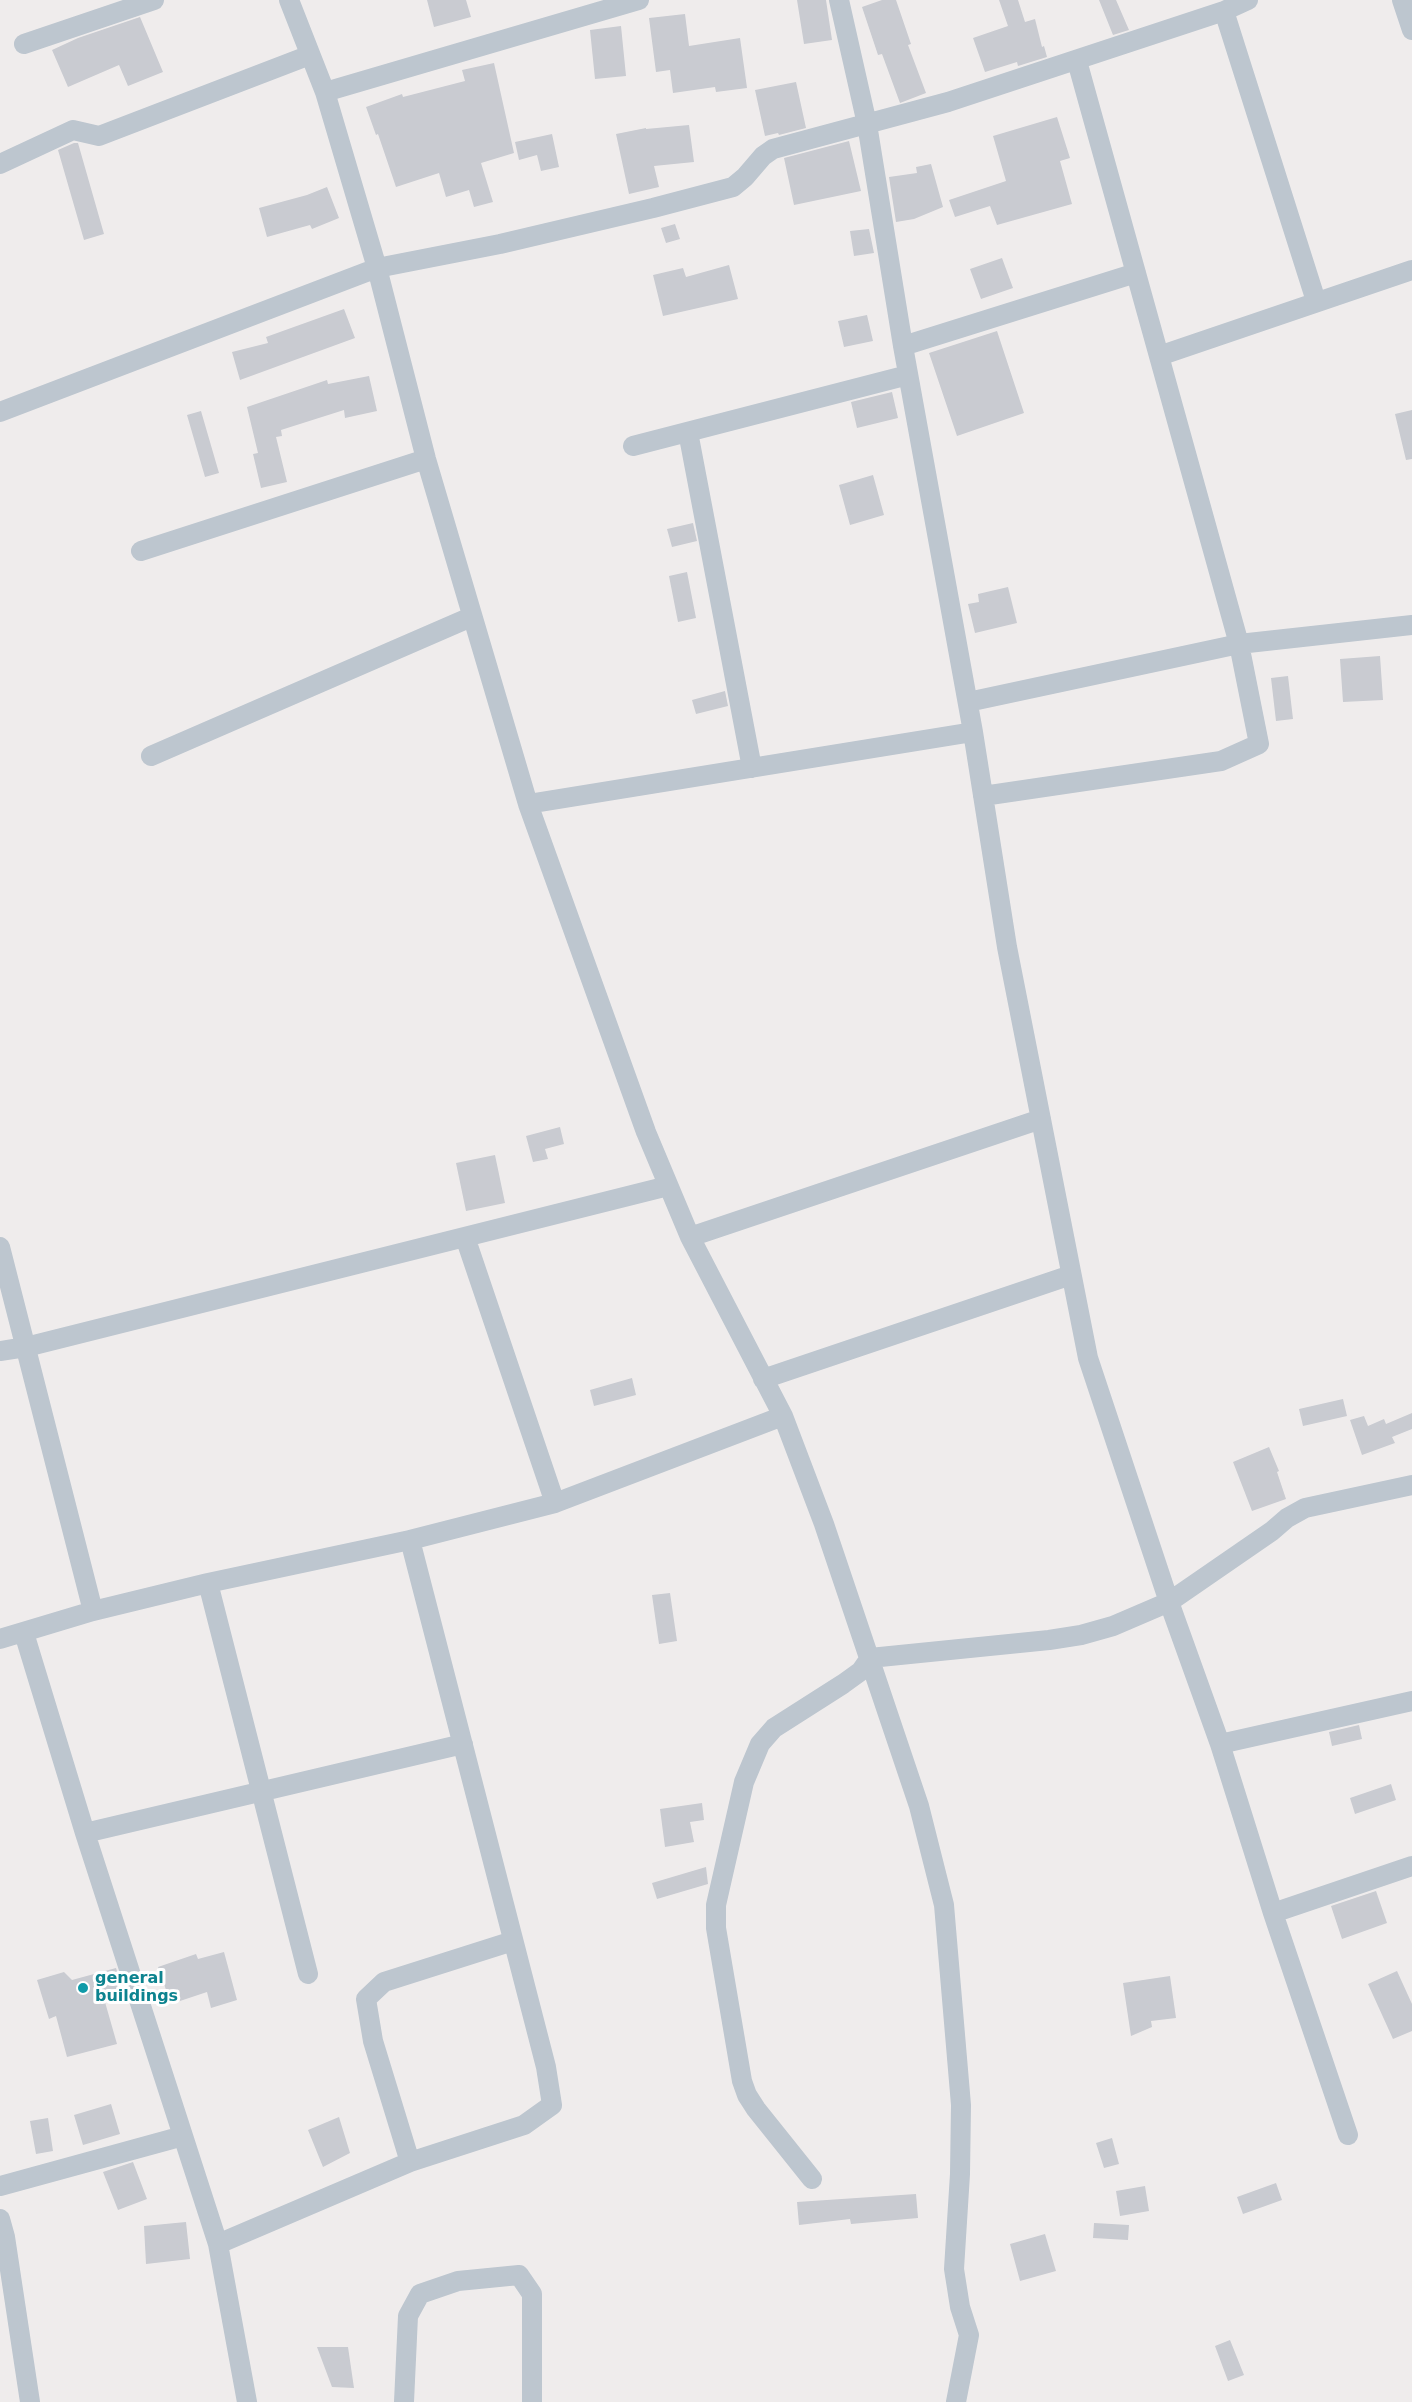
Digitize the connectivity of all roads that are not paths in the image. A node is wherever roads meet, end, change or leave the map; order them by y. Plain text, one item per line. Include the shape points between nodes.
1 (154, 0) edge
2 (289, 0) edge
3 (639, 0) edge
4 (839, 0) edge
5 (1248, 0) edge
6 (1402, 0) edge
7 (1224, 11) junction
8 (1412, 30) edge
9 (24, 44) dead end
10 (310, 55) junction
11 (1077, 61) junction
12 (325, 92) junction
13 (867, 124) junction
14 (0, 164) edge
15 (377, 268) junction
16 (1412, 270) edge
17 (1136, 273) junction
18 (1316, 301) junction
19 (903, 346) junction
20 (1159, 356) junction
21 (908, 375) junction
22 (0, 412) edge
23 (688, 432) junction
24 (633, 446) dead end
25 (426, 459) junction
26 (141, 551) dead end
27 (471, 617) junction
28 (1412, 625) edge
29 (1239, 644) junction
30 (968, 702) junction
31 (973, 732) junction
32 (151, 756) dead end
33 (752, 768) junction
34 (983, 796) junction
35 (528, 804) junction
36 (1041, 1119) junction
37 (668, 1186) junction
38 (465, 1237) junction
39 (690, 1237) junction
40 (0, 1247) edge
41 (1071, 1275) junction
42 (26, 1347) junction
43 (0, 1351) edge
44 (763, 1379) junction
45 (783, 1416) junction
46 (1412, 1485) edge
47 (555, 1503) junction
48 (410, 1540) junction
49 (208, 1583) junction
50 (1169, 1602) junction
51 (93, 1611) junction
52 (24, 1633) junction
53 (0, 1639) edge
54 (870, 1658) junction
55 (1412, 1701) edge
56 (463, 1744) junction
57 (1220, 1744) junction
58 (261, 1790) junction
59 (85, 1833) junction
60 (1412, 1866) edge
61 (1273, 1913) junction
62 (513, 1941) junction
63 (308, 1974) dead end
64 (1348, 2135) dead end
65 (183, 2136) junction
66 (410, 2162) junction
67 (813, 2179) dead end
68 (0, 2186) edge
69 (0, 2219) edge
70 (218, 2244) junction
71 (30, 2402) edge
72 (247, 2402) edge
73 (404, 2402) edge
74 (532, 2402) edge
75 (956, 2402) edge

1 - 9 street
2 - 10 street
3 - 12 street
4 - 13 street
5 - 7 street
6 - 8 street
7 - 11 street
7 - 18 street
10 - 12 street
10 - 14 street via 99,136 74,130
11 - 13 street
11 - 17 street
12 - 15 street
13 - 15 street via 772,149 733,187 500,244
13 - 19 street
15 - 22 street
15 - 25 street
16 - 18 street
17 - 19 street
17 - 20 street
18 - 20 street
19 - 21 street
20 - 29 street
21 - 23 street
21 - 30 street
23 - 24 street
23 - 33 street
25 - 26 street
25 - 27 street
27 - 32 street
27 - 35 street
28 - 29 street
29 - 30 street
29 - 34 street via 1259,744 1221,761
30 - 31 street
31 - 33 street
31 - 34 street
33 - 35 street
34 - 36 street via 1007,947
35 - 37 street
36 - 39 street
36 - 41 street
37 - 38 street
37 - 39 street
38 - 42 street
38 - 47 street
39 - 44 street
40 - 42 street
41 - 44 street
41 - 50 street via 1088,1358
42 - 43 street
42 - 51 street
44 - 45 street
45 - 47 street
45 - 54 street
46 - 50 street via 1305,1508
47 - 48 street
48 - 49 street
48 - 56 street
49 - 51 street
49 - 58 street
50 - 54 street via 1081,1635
50 - 57 street
51 - 52 street
52 - 53 street
52 - 59 street
54 - 67 street via 861,1671 774,1728 760,1744 744,1782 716,1905 716,1928 745,2088 756,2109
54 - 75 street via 919,1806 944,1905 961,2105 954,2269 969,2336
55 - 57 street
56 - 58 street
56 - 62 street
57 - 61 street
58 - 59 street
58 - 63 street
59 - 65 street
60 - 61 street
61 - 64 street
62 - 66 street via 552,2105 524,2125
62 - 66 street via 384,1982 366,1999 373,2041
65 - 68 street
65 - 70 street
66 - 70 street
69 - 71 street
70 - 72 street
73 - 74 street via 408,2316 420,2294 458,2282 519,2275 532,2294

